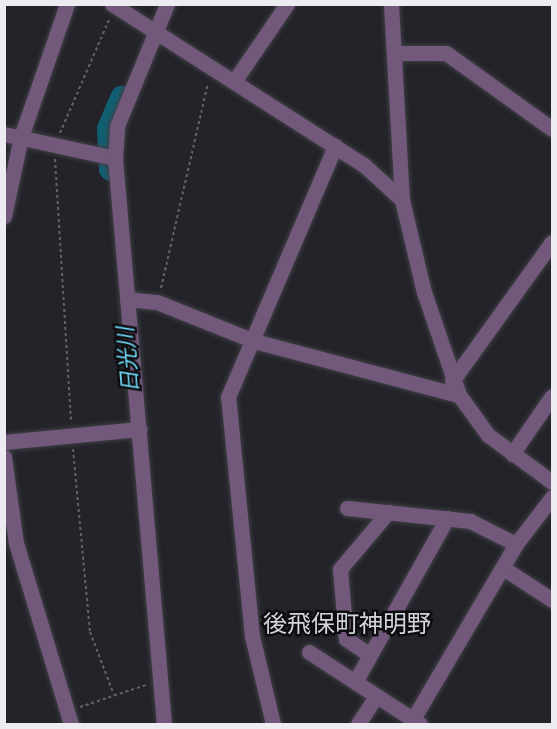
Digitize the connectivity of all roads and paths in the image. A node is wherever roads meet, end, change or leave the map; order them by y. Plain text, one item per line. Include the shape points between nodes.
1 (67, 4) edge
2 (167, 4) edge
3 (287, 4) edge
4 (392, 4) edge
5 (113, 5) edge
6 (152, 29) junction
7 (394, 53) junction
8 (212, 65) junction
9 (235, 80) junction
10 (552, 129) edge
11 (4, 134) edge
12 (21, 137) junction
13 (55, 146) junction
14 (335, 146) junction
15 (111, 158) junction
16 (402, 200) junction
17 (4, 216) edge
18 (552, 242) edge
19 (127, 299) junction
20 (157, 302) junction
21 (254, 341) junction
22 (452, 381) junction
23 (459, 395) junction
24 (552, 396) edge
25 (134, 429) junction
26 (72, 434) junction
27 (4, 442) edge
28 (512, 454) junction
29 (4, 457) edge
30 (552, 482) edge
31 (552, 497) edge
32 (347, 508) dead end
33 (388, 512) junction
34 (447, 518) junction
35 (516, 544) junction
36 (502, 568) junction
37 (552, 600) edge
38 (309, 652) dead end
39 (370, 655) junction
40 (355, 682) junction
41 (152, 683) dead end
42 (114, 695) junction
43 (376, 696) junction
44 (69, 718) edge
45 (416, 722) edge
46 (164, 724) edge
47 (273, 724) edge
48 (358, 724) edge

1 - 12 street
2 - 6 street
3 - 9 street
4 - 7 street
5 - 6 street
5 - 13 path
6 - 8 street
6 - 15 street via 117,126
7 - 10 street via 446,52
7 - 16 street
8 - 9 street
8 - 20 path
9 - 14 street
11 - 12 street
12 - 13 street
12 - 17 street
13 - 15 street
13 - 26 path
14 - 16 street
14 - 21 street
15 - 19 street
16 - 22 street
18 - 22 street
19 - 20 street
19 - 25 street
20 - 21 street
21 - 23 street
21 - 47 street via 228,397 252,636
22 - 23 street
23 - 28 street via 488,435
24 - 28 street
25 - 26 street
25 - 46 street
26 - 27 street
26 - 42 path via 90,632
28 - 30 street
29 - 44 street via 16,543
31 - 35 street
32 - 33 street
33 - 34 street
33 - 39 street via 340,569 346,639
34 - 35 street via 470,521
34 - 39 street
35 - 36 street
36 - 37 street
36 - 45 street
38 - 40 street
39 - 40 street
40 - 43 street
41 - 42 path
42 - 44 path
43 - 45 street
43 - 48 street

